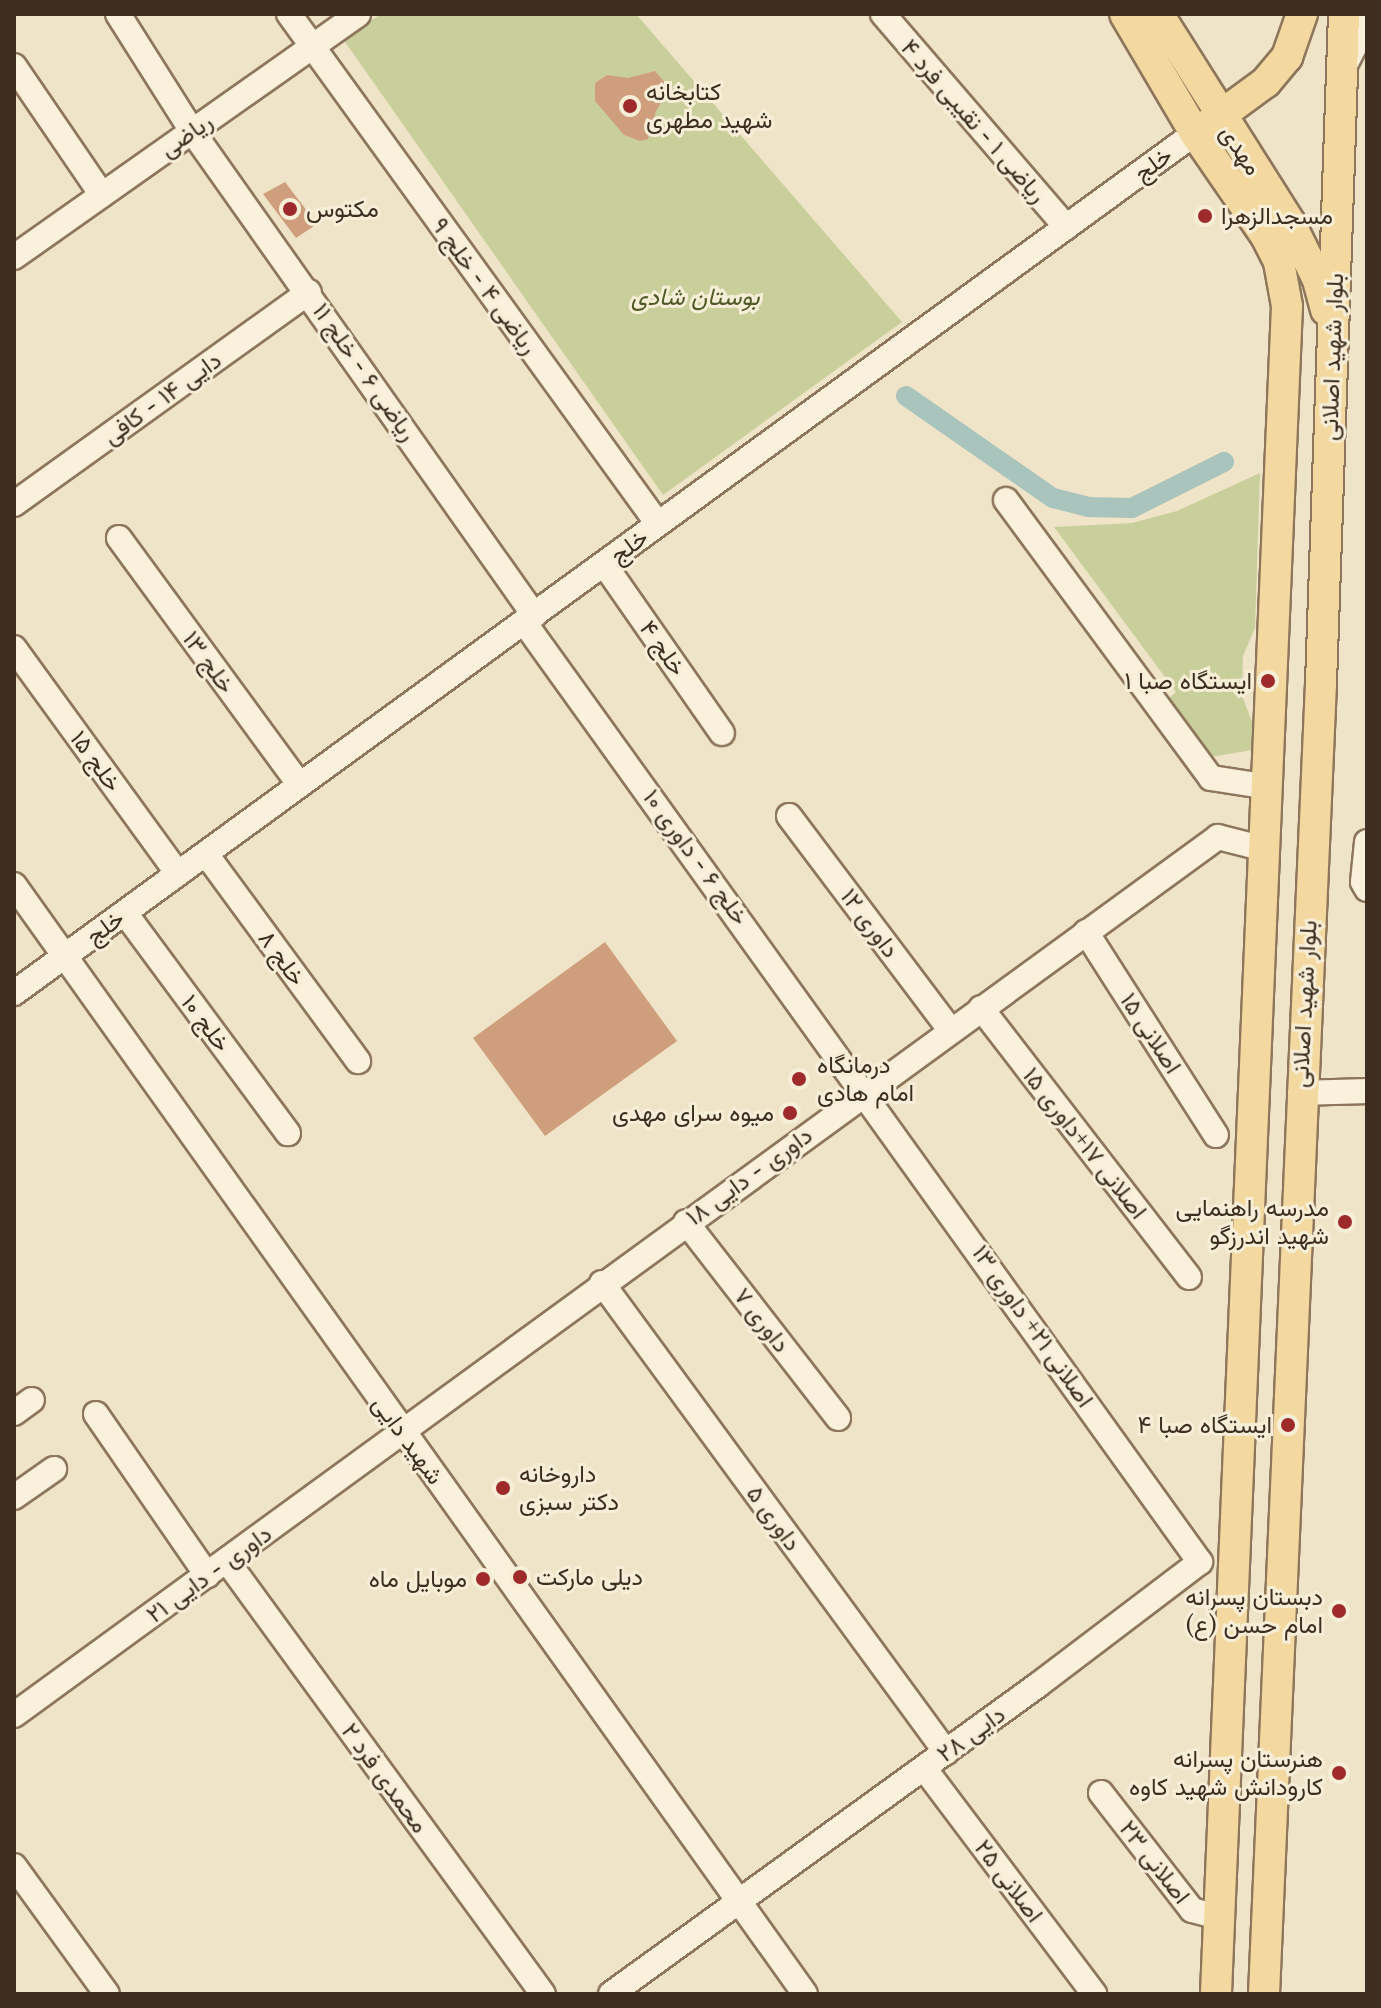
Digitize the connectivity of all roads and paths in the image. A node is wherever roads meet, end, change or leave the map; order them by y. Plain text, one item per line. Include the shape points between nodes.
1 (118, 14) edge
2 (289, 14) edge
3 (358, 14) edge
4 (883, 14) edge
5 (1125, 14) edge
6 (1158, 14) edge
7 (1302, 14) edge
8 (1344, 14) edge
9 (1367, 22) edge
10 (310, 48) junction
11 (14, 66) edge
12 (1343, 73) junction
13 (1207, 126) junction
14 (192, 131) junction
15 (102, 195) junction
16 (1066, 227) junction
17 (14, 257) edge
18 (309, 292) junction
19 (1287, 306) joint
20 (1333, 334) junction
21 (1006, 500) dead end
22 (14, 504) edge
23 (658, 524) junction
24 (119, 538) dead end
25 (604, 564) junction
26 (529, 619) junction
27 (14, 648) edge
28 (722, 733) dead end
29 (300, 785) junction
30 (1263, 786) junction
31 (789, 816) dead end
32 (1367, 842) edge
33 (1261, 848) junction
34 (206, 854) junction
35 (178, 874) junction
36 (14, 885) edge
37 (1367, 889) edge
38 (125, 913) junction
39 (1086, 932) junction
40 (63, 958) junction
41 (14, 993) edge
42 (981, 1008) junction
43 (951, 1031) junction
44 (358, 1061) dead end
45 (867, 1091) junction
46 (1367, 1091) edge
47 (1300, 1093) junction
48 (288, 1133) dead end
49 (1216, 1135) dead end
50 (686, 1222) junction
51 (1189, 1277) dead end
52 (602, 1283) junction
53 (96, 1414) dead end
54 (838, 1418) dead end
55 (403, 1434) junction
56 (54, 1469) dead end
57 (14, 1497) edge
58 (1200, 1562) joint
59 (217, 1568) junction
60 (14, 1715) edge
61 (946, 1752) junction
62 (924, 1768) junction
63 (1101, 1793) dead end
64 (14, 1866) edge
65 (739, 1902) junction
66 (1219, 1917) junction
67 (1267, 1917) junction
68 (107, 1994) edge
69 (543, 1994) edge
70 (611, 1994) edge
71 (805, 1994) edge
72 (1094, 1994) edge
73 (1216, 1994) edge
74 (1264, 1994) edge

1 - 14 street, ریاضی ۶ - خلج ۱۱
2 - 10 street, ریاضی ۴ - خلج ۹
3 - 10 street, ریاضی
4 - 16 street, ریاضی ۱ - نقیبی فرد ۴
5 - 13 main road, مهدی
6 - 13 main road, مهدی
7 - 13 main road via 1287,57 1266,82
8 - 12 main road, بلوار شهید اصلانی
9 - 12 street
10 - 14 street, ریاضی
10 - 23 street, ریاضی ۴ - خلج ۹
11 - 15 street
12 - 20 main road, بلوار شهید اصلانی
13 - 16 street, خلج
13 - 19 main road, مهدی via 1279,262
13 - 20 main road, مهدی via 1290,223 1318,280
14 - 15 street, ریاضی
14 - 18 street, ریاضی ۶ - خلج ۱۱
15 - 17 street, ریاضی
16 - 23 street, خلج
18 - 22 street, دایی ۱۴ - کافی
18 - 26 street, ریاضی ۶ - خلج ۱۱
19 - 30 main road, بلوار شهید اصلانی
20 - 47 main road, بلوار شهید اصلانی
21 - 30 street via 1211,778
23 - 25 street, خلج
24 - 29 street, خلج ۱۳
25 - 26 street, خلج
25 - 28 street, خلج ۴
26 - 29 street, خلج
26 - 45 street, خلج ۶ - داوری ۱۰
27 - 35 street, خلج ۱۵
29 - 34 street, خلج
30 - 33 main road, بلوار شهید اصلانی
31 - 43 street, داوری ۱۲
32 - 37 street
33 - 39 street, داوری - دایی ۱۸ via 1218,837
33 - 66 main road, بلوار شهید اصلانی
34 - 35 street, خلج
34 - 44 street, خلج ۸
35 - 38 street, خلج
36 - 40 street, شهید دایی
38 - 40 street, خلج
38 - 48 street, خلج ۱۰
39 - 42 street, داوری - دایی ۱۸
39 - 49 street, اصلانی ۱۵
40 - 41 street, خلج
40 - 55 street, شهید دایی
42 - 43 street, داوری - دایی ۱۸
42 - 51 street, اصلانی ۱۷+داوری ۱۵
43 - 45 street, داوری - دایی ۱۸
45 - 50 street, داوری - دایی ۱۸
45 - 58 street, اصلانی ۲۱+ داوری ۱۳
46 - 47 street
47 - 67 main road, بلوار شهید اصلانی
50 - 52 street, داوری - دایی ۱۸
50 - 54 street, داوری ۷
52 - 55 street, داوری - دایی ۱۸
52 - 61 street, داوری ۵
53 - 59 street, محمدی فرد ۲
55 - 59 street, داوری - دایی ۲۱
55 - 65 street, شهید دایی
56 - 57 street
58 - 61 street, دایی ۲۸
59 - 60 street, داوری - دایی ۲۱
59 - 69 street, محمدی فرد ۲
61 - 62 street, دایی ۲۸
62 - 65 street, دایی ۲۸
62 - 72 street, اصلانی ۲۵
63 - 66 street, اصلانی ۲۳ via 1192,1910
64 - 68 street
65 - 70 street, دایی ۲۸
65 - 71 street, شهید دایی
66 - 67 main road
66 - 73 main road, بلوار شهید اصلانی
67 - 74 main road, بلوار شهید اصلانی

